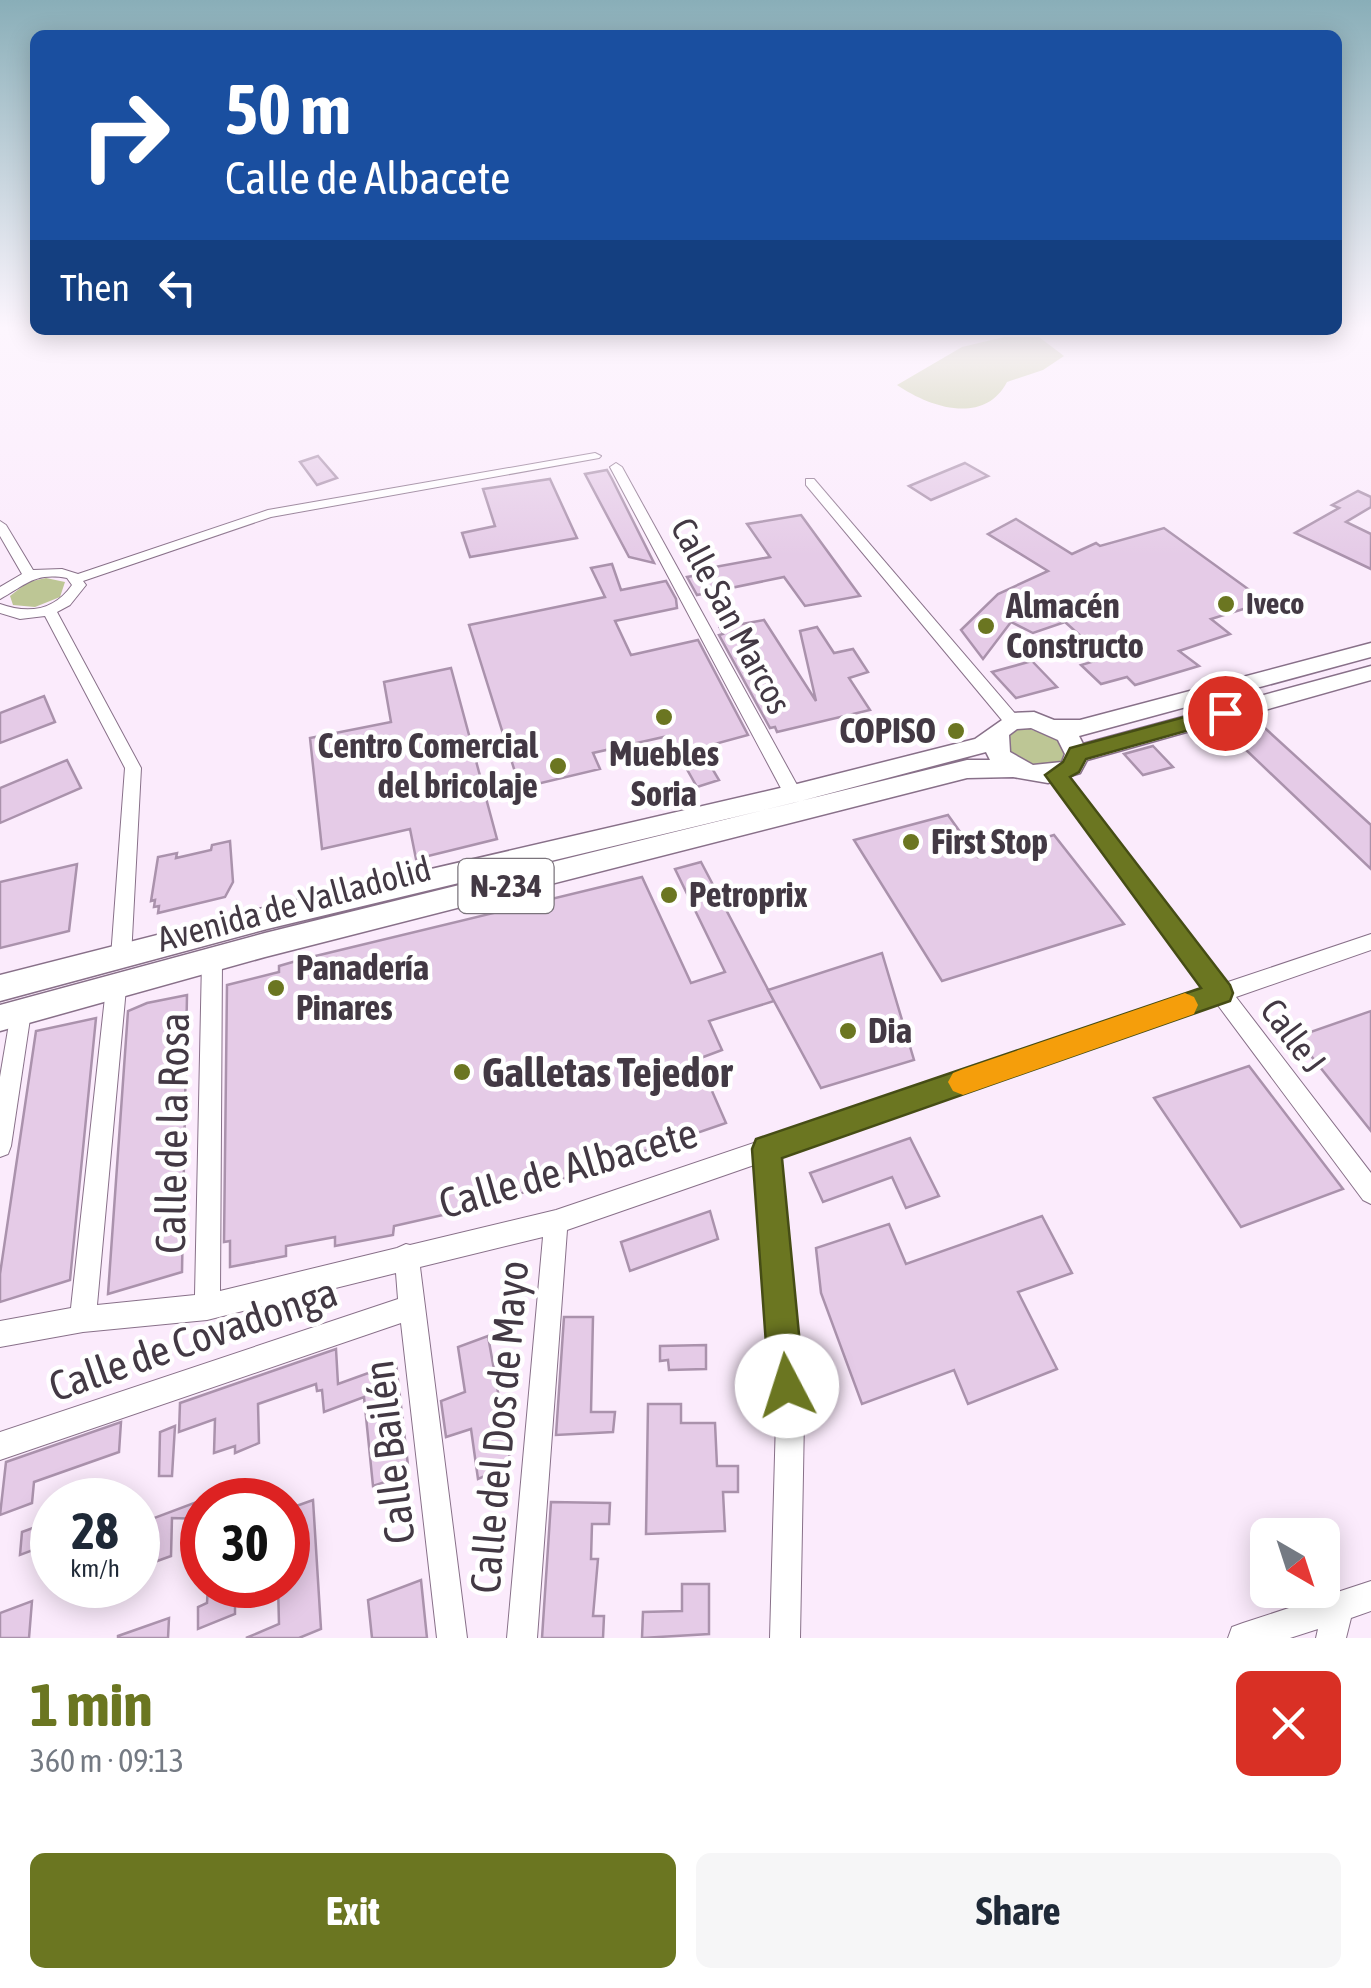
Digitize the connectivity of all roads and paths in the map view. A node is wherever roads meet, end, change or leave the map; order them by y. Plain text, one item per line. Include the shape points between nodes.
1 (595, 456) dead end
2 (616, 467) dead end
3 (810, 482) dead end
4 (0, 525) edge
5 (30, 576) junction
6 (78, 579) junction
7 (0, 596) edge
8 (0, 608) edge
9 (49, 610) junction
10 (1371, 650) edge
11 (1371, 673) edge
12 (1057, 727) junction
13 (1003, 730) junction
14 (1077, 754) junction
15 (1015, 768) junction
16 (1056, 775) junction
17 (793, 794) junction
18 (1371, 942) edge
19 (121, 957) junction
20 (212, 960) junction
21 (0, 988) edge
22 (116, 988) junction
23 (1220, 993) junction
24 (11, 1015) edge
25 (0, 1146) edge
26 (767, 1149) junction
27 (1371, 1192) edge
28 (556, 1222) junction
29 (406, 1256) junction
30 (206, 1307) junction
31 (412, 1307) junction
32 (83, 1319) junction
33 (0, 1334) edge
34 (0, 1446) edge
35 (1371, 1596) edge
36 (1335, 1624) edge
37 (452, 1638) edge
38 (522, 1638) edge
39 (785, 1638) edge
40 (1243, 1638) edge

1 - 6 street via 268,514
2 - 17 street, Calle San Marcos
3 - 13 street
4 - 5 street
5 - 6 street via 64,572
5 - 7 street
6 - 9 street via 76,592
8 - 9 street via 16,615
9 - 19 street via 133,768
10 - 12 main road, Avenida de Valladolid / N-234 via 1114,721
11 - 14 main road
12 - 13 main road, Avenida de Valladolid / N-234 via 1034,720
12 - 14 main road
13 - 15 main road via 997,750
13 - 17 main road, Avenida de Valladolid / N-234 via 982,745
14 - 16 main road via 1072,767
15 - 16 main road, Avenida de Valladolid / N-234
15 - 20 main road, Avenida de Valladolid / N-234 via 967,770
16 - 23 street, Calle J
17 - 19 main road, Avenida de Valladolid / N-234
18 - 23 street, Calle de Albacete
19 - 21 main road, Avenida de Valladolid / N-234
20 - 22 main road, Avenida de Valladolid / N-234
20 - 30 street, Calle de la Rosa
22 - 24 main road, Avenida de Valladolid / N-234
22 - 32 street
23 - 26 street, Calle de Albacete
23 - 27 street, Calle J
24 - 25 street
26 - 28 street, Calle de Albacete
26 - 39 street via 790,1419
28 - 29 street, Calle de Albacete
28 - 38 street, Calle del Dos de Mayo
29 - 30 street, Calle de Albacete
29 - 31 street, Calle Bailén
30 - 32 street, Calle de Albacete
31 - 34 street, Calle de Covadonga
31 - 37 street, Calle Bailén
32 - 33 street, Calle de Albacete
35 - 36 street
36 - 40 street

